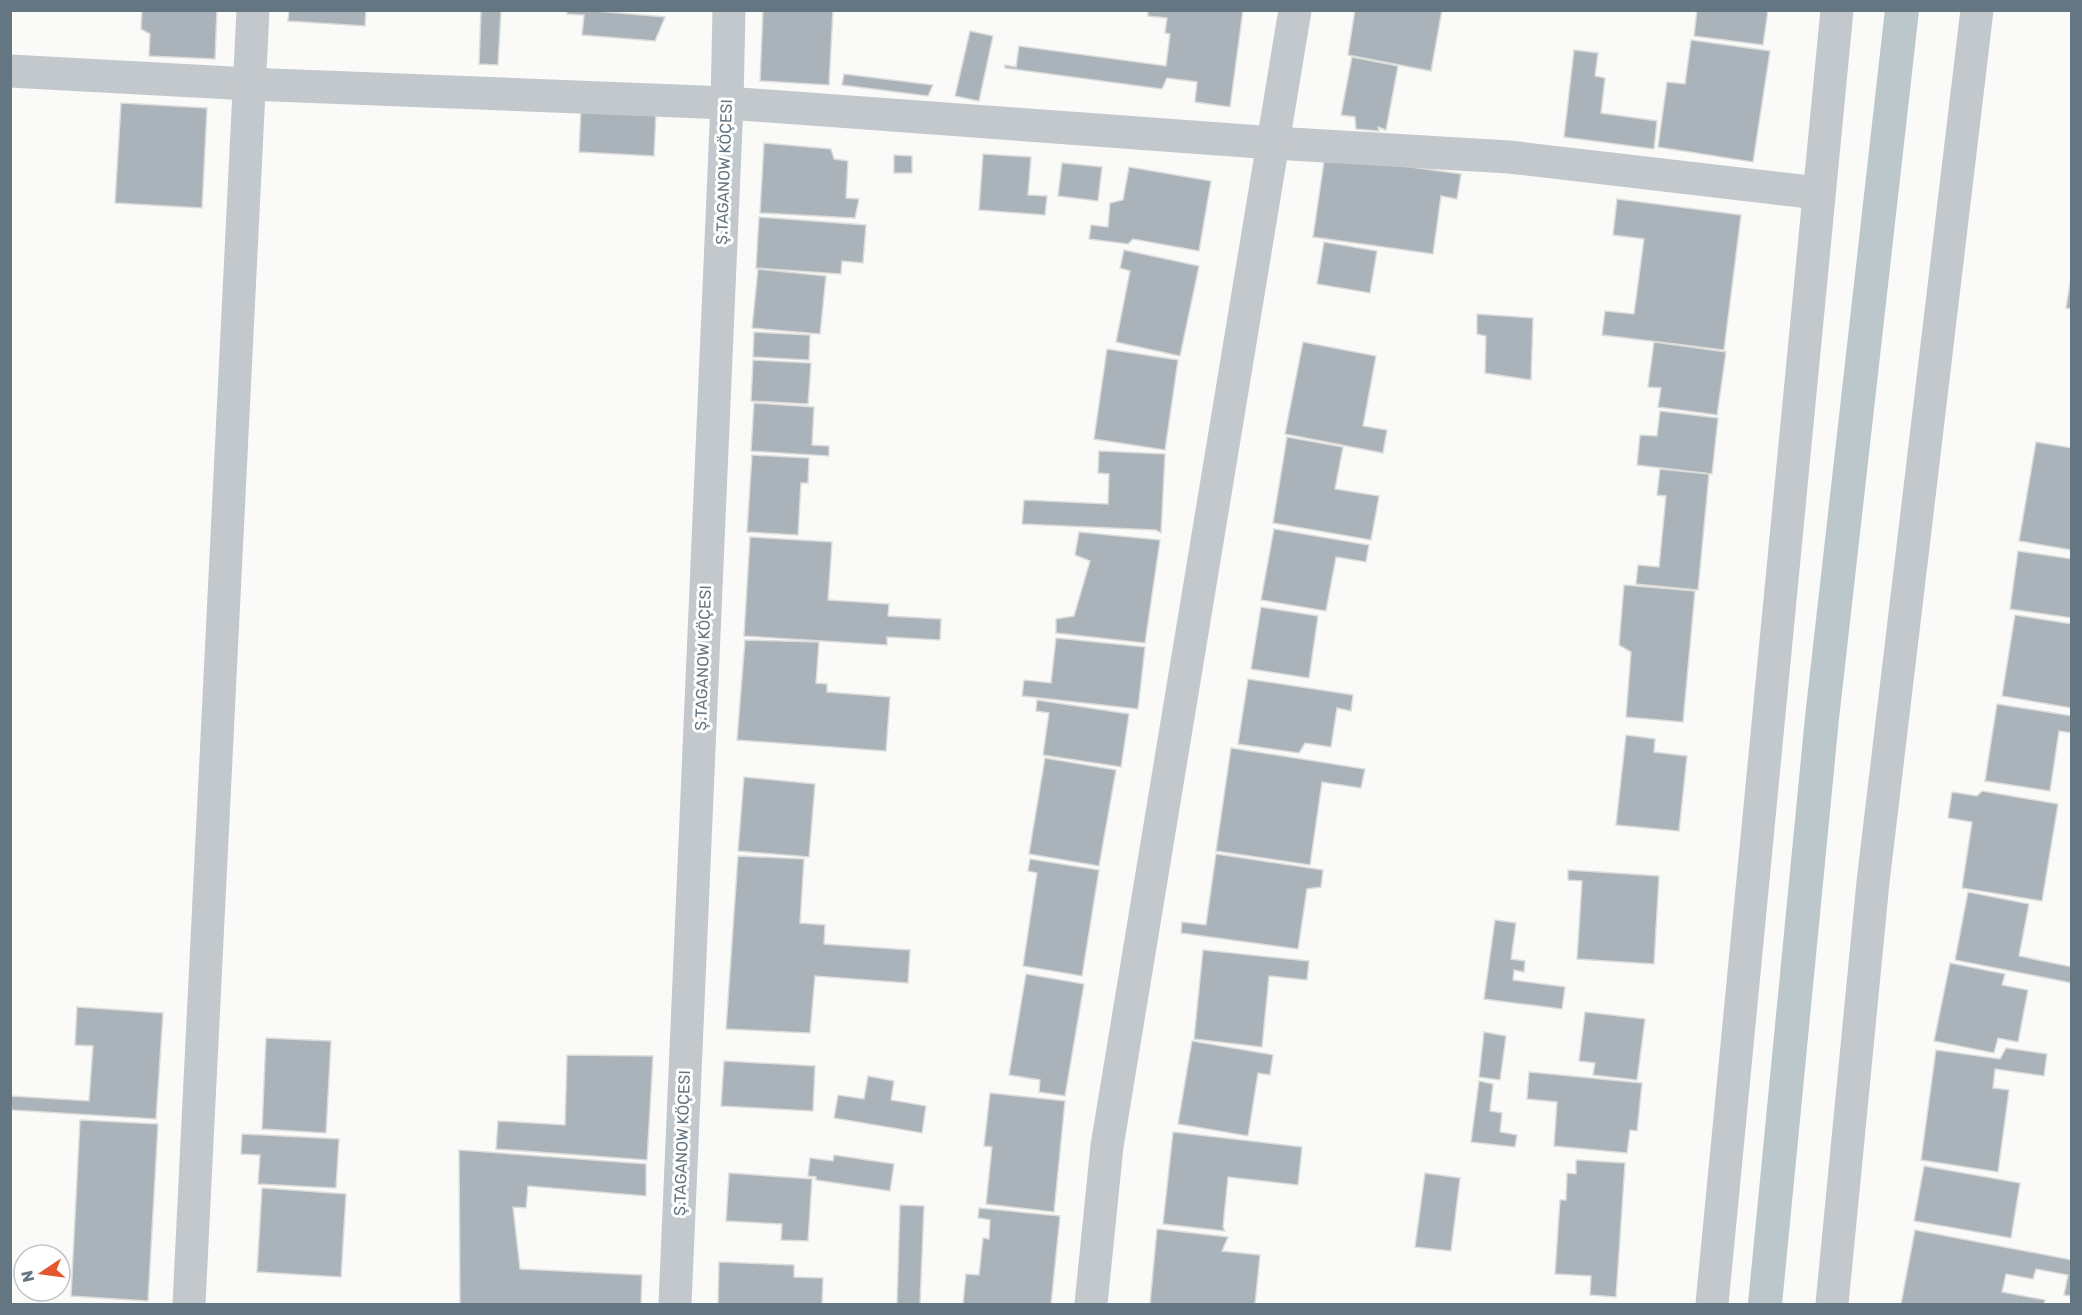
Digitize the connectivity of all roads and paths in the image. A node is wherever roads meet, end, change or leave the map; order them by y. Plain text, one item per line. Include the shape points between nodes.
1 (254, 10) edge
2 (729, 10) edge
3 (1295, 10) edge
4 (1837, 10) edge
5 (1977, 10) edge
6 (10, 71) edge
7 (250, 84) junction
8 (727, 103) junction
9 (1274, 143) junction
10 (1818, 193) junction
11 (189, 1305) edge
12 (675, 1305) edge
13 (1091, 1305) edge
14 (1712, 1305) edge
15 (1832, 1305) edge

1 - 7 street
2 - 8 street, Ş.TAGANOW KÖÇESI
3 - 9 street
4 - 10 street
5 - 15 street via 1873,882
6 - 7 street
7 - 8 street
7 - 11 street
8 - 9 street
8 - 12 street, Ş.TAGANOW KÖÇESI
9 - 10 street via 1509,157
9 - 13 street via 1107,1146
10 - 14 street

